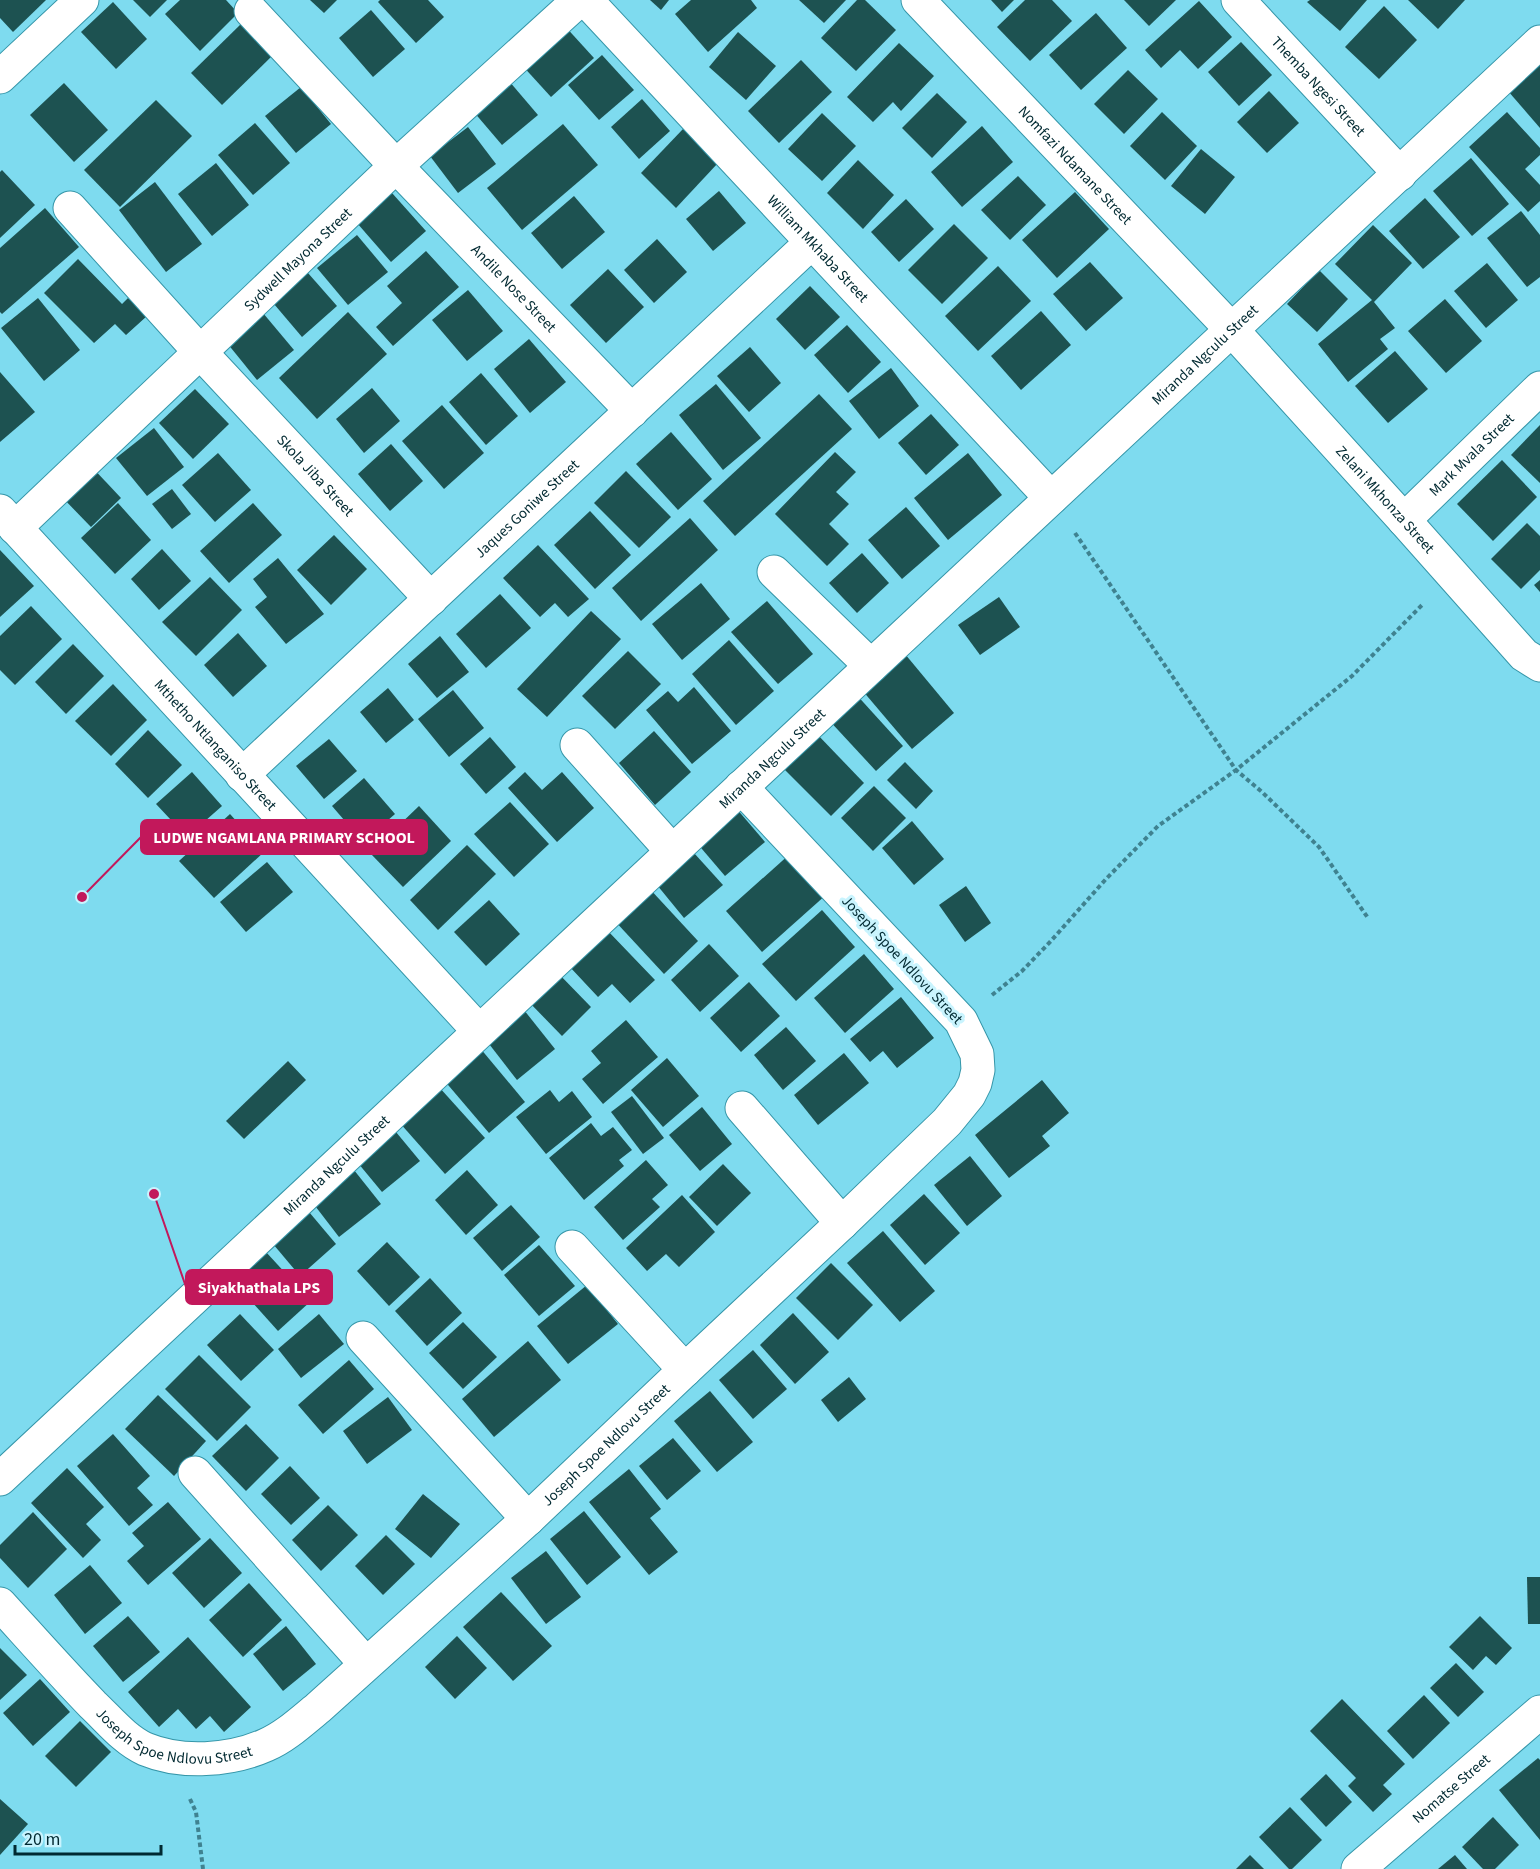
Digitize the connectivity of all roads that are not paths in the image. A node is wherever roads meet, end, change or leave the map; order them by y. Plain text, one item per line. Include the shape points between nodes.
1 (81, 0) edge
2 (579, 0) edge
3 (586, 0) edge
4 (918, 0) edge
5 (1238, 0) edge
6 (251, 10) dead end
7 (1540, 42) edge
8 (0, 77) edge
9 (396, 166) junction
10 (1400, 174) junction
11 (70, 208) dead end
12 (811, 243) junction
13 (1232, 330) junction
14 (201, 353) junction
15 (1540, 388) edge
16 (632, 411) junction
17 (1051, 498) junction
18 (8, 519) edge
19 (1404, 519) junction
20 (774, 572) dead end
21 (430, 599) junction
22 (1540, 665) edge
23 (871, 666) junction
24 (578, 745) dead end
25 (243, 775) junction
26 (741, 787) junction
27 (672, 851) junction
28 (479, 1031) junction
29 (742, 1108) dead end
30 (842, 1223) junction
31 (572, 1247) dead end
32 (363, 1338) dead end
33 (685, 1370) junction
34 (195, 1473) dead end
35 (0, 1479) edge
36 (528, 1519) junction
37 (0, 1604) edge
38 (366, 1664) junction
39 (1540, 1712) edge
40 (1361, 1868) edge

1 - 8 street
2 - 9 street, Sydwell Mayona Street
3 - 12 street, William Mkhaba Street
4 - 13 street, Nomfazi Ndamane Street
5 - 10 street, Themba Ngesi Street
6 - 9 street
7 - 10 street, Miranda Ngculu Street
9 - 14 street, Sydwell Mayona Street
9 - 16 street, Andile Nose Street
10 - 13 street, Miranda Ngculu Street
11 - 14 street
12 - 16 street, Jaques Goniwe Street
12 - 17 street, William Mkhaba Street
13 - 17 street, Miranda Ngculu Street
13 - 19 street, Zelani Mkhonza Street
14 - 18 street, Sydwell Mayona Street
14 - 21 street, Skola Jiba Street
15 - 19 street, Mark Mvala Street
16 - 21 street, Jaques Goniwe Street
17 - 23 street, Miranda Ngculu Street
18 - 25 street, Mthetho Ntlanganiso Street
19 - 22 street, Zelani Mkhonza Street via 1524,655
20 - 23 street
21 - 25 street, Jaques Goniwe Street
23 - 26 street, Miranda Ngculu Street
24 - 27 street
25 - 28 street, Mthetho Ntlanganiso Street
26 - 27 street, Miranda Ngculu Street
26 - 30 street, Joseph Spoe Ndlovu Street via 961,1021 977,1053 978,1070 969,1095 947,1122
27 - 28 street, Miranda Ngculu Street
28 - 35 street, Miranda Ngculu Street
29 - 30 street
30 - 33 street, Joseph Spoe Ndlovu Street
31 - 33 street
32 - 36 street
33 - 36 street, Joseph Spoe Ndlovu Street
34 - 38 street
36 - 38 street, Joseph Spoe Ndlovu Street
37 - 38 street, Joseph Spoe Ndlovu Street via 120,1731 144,1748 173,1758 220,1757 267,1745 318,1708
39 - 40 street, Nomatse Street

